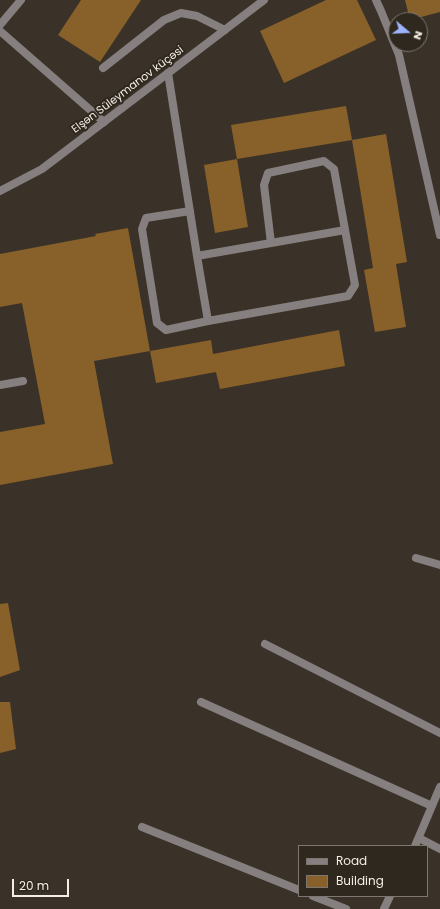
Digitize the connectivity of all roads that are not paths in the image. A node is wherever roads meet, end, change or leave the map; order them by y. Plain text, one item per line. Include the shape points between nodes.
1 (21, 0) edge
2 (264, 0) edge
3 (376, 0) edge
4 (0, 25) edge
5 (225, 30) junction
6 (0, 31) edge
7 (103, 68) dead end
8 (168, 73) junction
9 (104, 122) junction
10 (0, 191) edge
11 (190, 211) junction
12 (345, 230) junction
13 (440, 235) edge
14 (271, 243) junction
15 (197, 256) junction
16 (208, 321) junction
17 (23, 381) dead end
18 (0, 385) edge
19 (416, 558) dead end
20 (440, 565) edge
21 (265, 644) dead end
22 (201, 702) dead end
23 (440, 733) edge
24 (440, 786) edge
25 (432, 806) junction
26 (142, 827) dead end
27 (417, 842) edge
28 (427, 845) edge
29 (428, 845) edge
30 (440, 849) edge
31 (298, 890) edge
32 (316, 897) edge
33 (390, 897) edge
34 (346, 909) edge
35 (384, 909) edge

1 - 4 street
2 - 5 street, Elşən Süleymanov küçəsi
3 - 13 street via 399,54
5 - 7 street via 197,16 180,13 164,20
5 - 8 street, Elşən Süleymanov küçəsi
6 - 9 street
8 - 9 street, Elşən Süleymanov küçəsi
8 - 11 street
9 - 10 street, Elşən Süleymanov küçəsi via 42,169
11 - 15 street
11 - 16 street via 146,218 142,229 157,323 166,330
12 - 14 street
12 - 14 street via 334,169 324,161 268,173 264,185
12 - 16 street via 355,285 348,296
14 - 15 street
15 - 16 street
17 - 18 street
19 - 20 street
21 - 23 street
22 - 25 street
24 - 25 street
25 - 27 street
26 - 31 street
27 - 28 street
29 - 30 street
32 - 34 street
33 - 35 street

